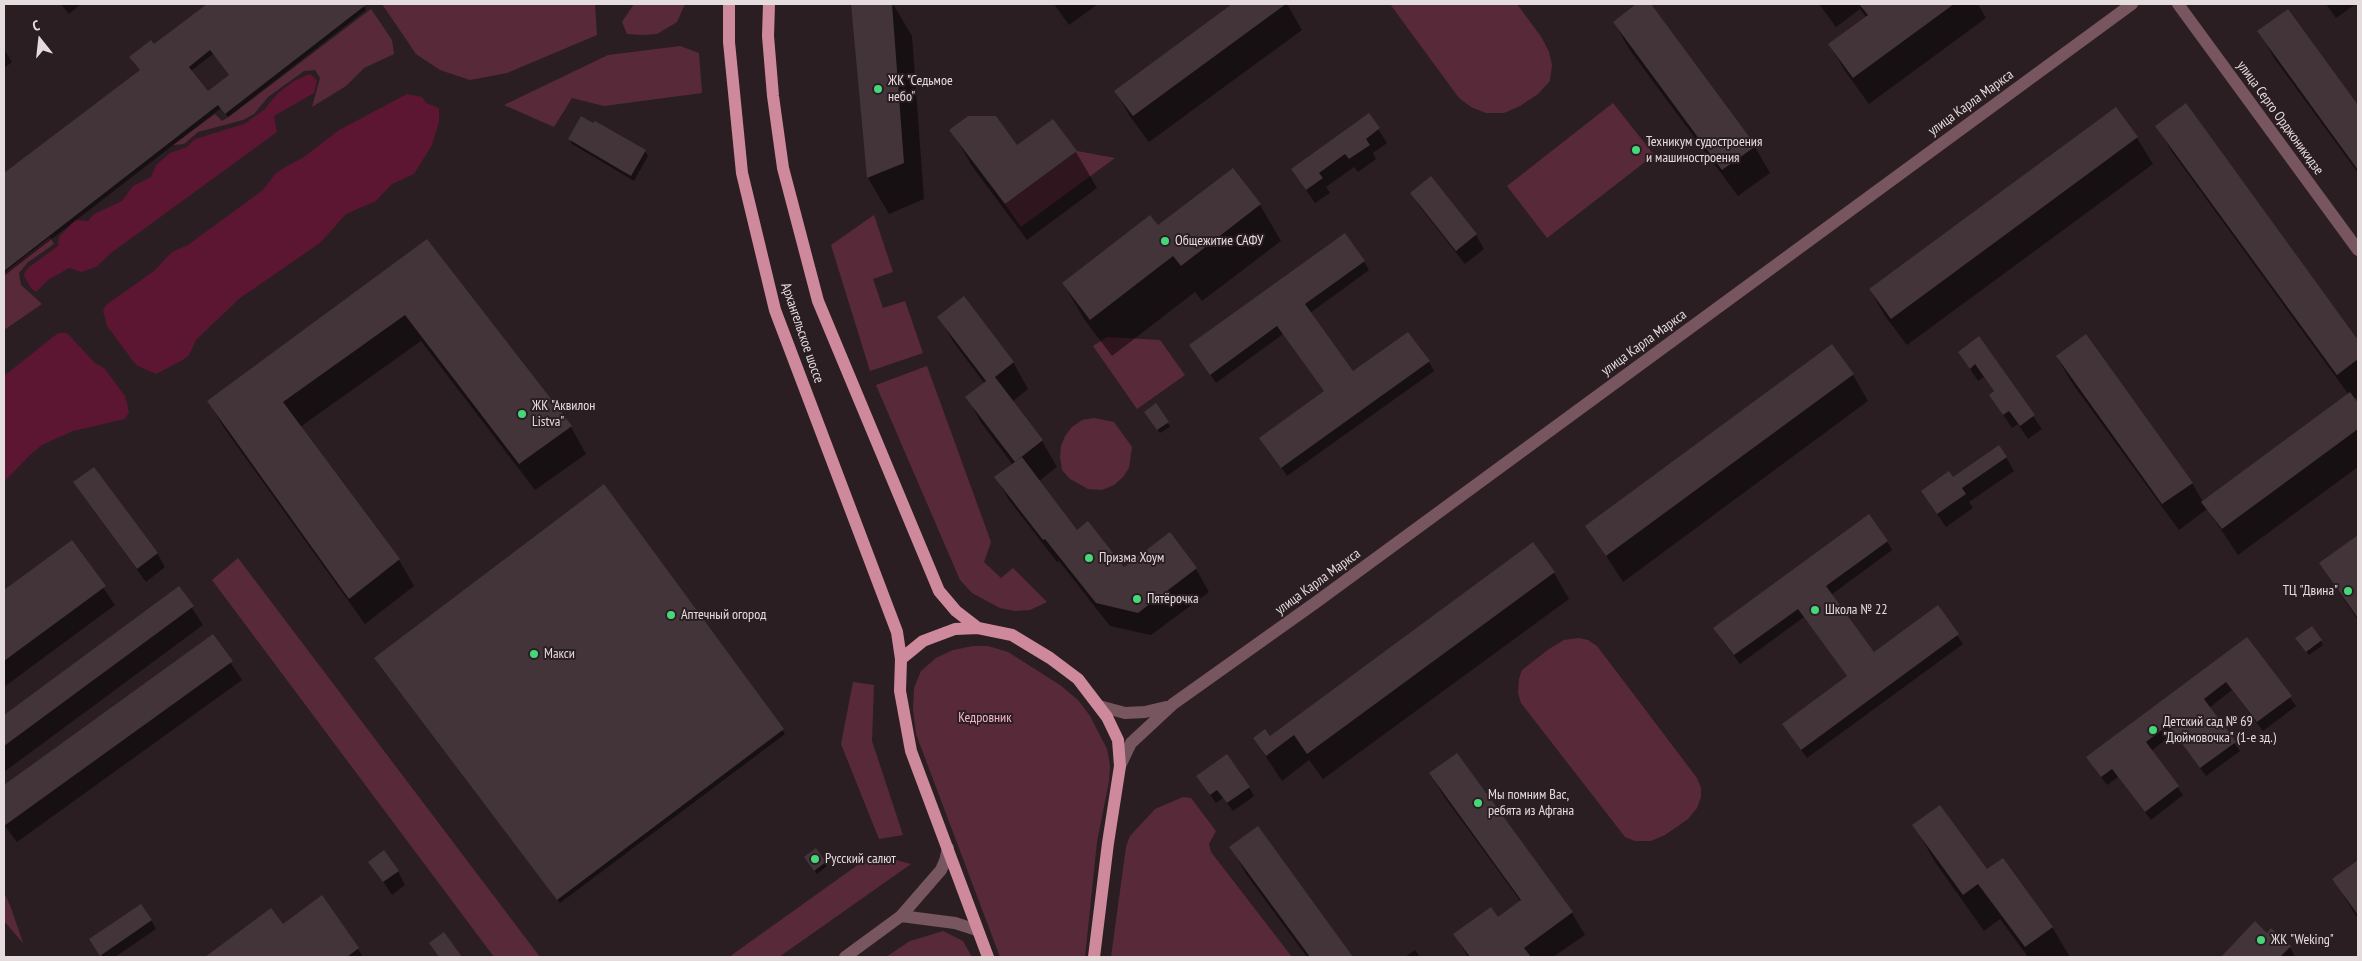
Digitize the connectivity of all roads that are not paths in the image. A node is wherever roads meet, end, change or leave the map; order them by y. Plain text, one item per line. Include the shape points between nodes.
1 (729, 4) edge
2 (769, 4) edge
3 (2132, 4) edge
4 (2178, 4) edge
5 (2358, 250) edge
6 (978, 628) junction
7 (901, 659) junction
8 (1173, 704) junction
9 (1099, 706) junction
10 (1120, 766) junction
11 (948, 848) junction
12 (901, 916) junction
13 (977, 930) junction
14 (845, 957) edge
15 (988, 957) edge
16 (1094, 957) edge

1 - 7 main road, Архангельское шоссе via 729,42 742,173 775,310 897,632
2 - 6 main road, Архангельское шоссе via 772,88 783,168 818,301 939,592
3 - 8 street, улица Карла Маркса
4 - 5 street, улица Серго Орджоникидзе
6 - 7 main road via 955,629 939,634 923,641
6 - 9 main road via 1012,635 1050,658 1078,679
7 - 11 main road, Архангельское шоссе via 900,691 911,752
8 - 9 street via 1159,710 1125,713
8 - 10 street via 1131,743
9 - 10 main road via 1114,727
10 - 16 main road
11 - 12 street via 941,870
11 - 13 main road, Архангельское шоссе
12 - 13 street via 955,923
12 - 14 street
13 - 15 main road, Архангельское шоссе

